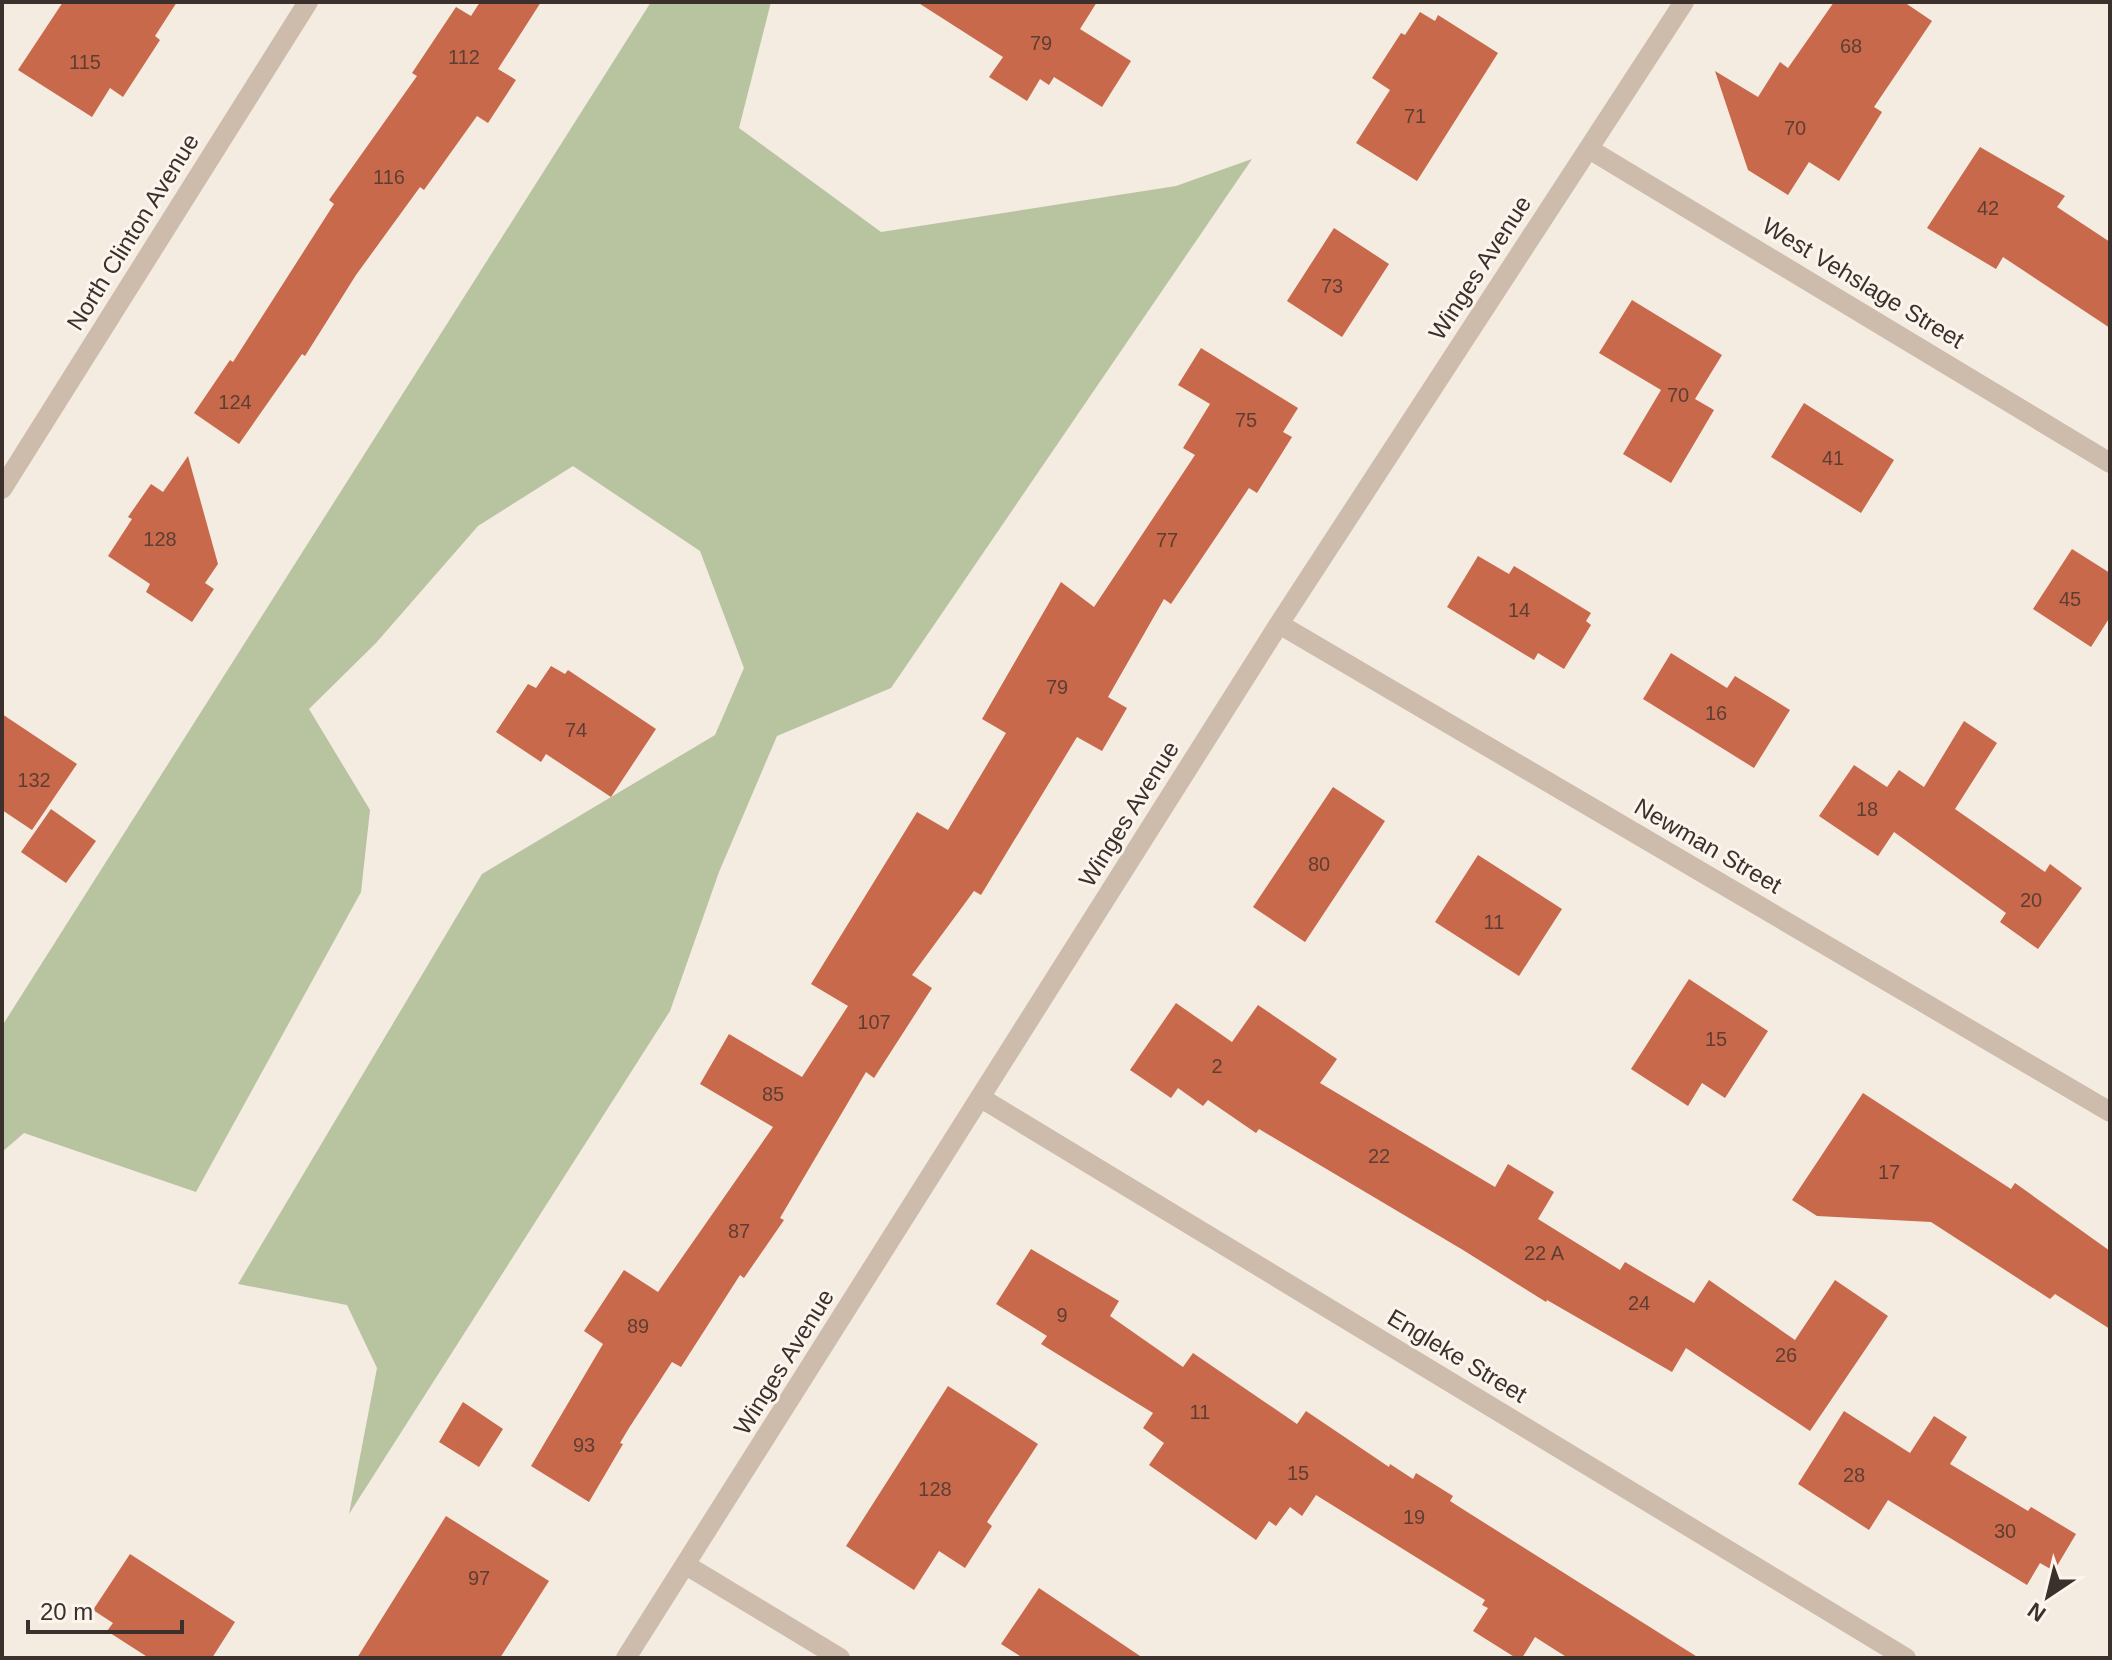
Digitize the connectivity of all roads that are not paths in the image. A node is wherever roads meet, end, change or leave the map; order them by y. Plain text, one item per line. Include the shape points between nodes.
1 (308, 2) edge
2 (1684, 2) edge
3 (1589, 149) junction
4 (2110, 463) edge
5 (2, 489) edge
6 (1279, 624) junction
7 (981, 1098) junction
8 (2110, 1112) edge
9 (686, 1565) junction
10 (626, 1658) edge
11 (840, 1658) edge
12 (1906, 1658) edge

1 - 5 street, North Clinton Avenue
2 - 3 street, Winges Avenue
3 - 4 street, West Vehslage Street
3 - 6 street, Winges Avenue
6 - 7 street, Winges Avenue
6 - 8 street, Newman Street
7 - 9 street, Winges Avenue
7 - 12 street, Engleke Street
9 - 10 street, Winges Avenue
9 - 11 street

